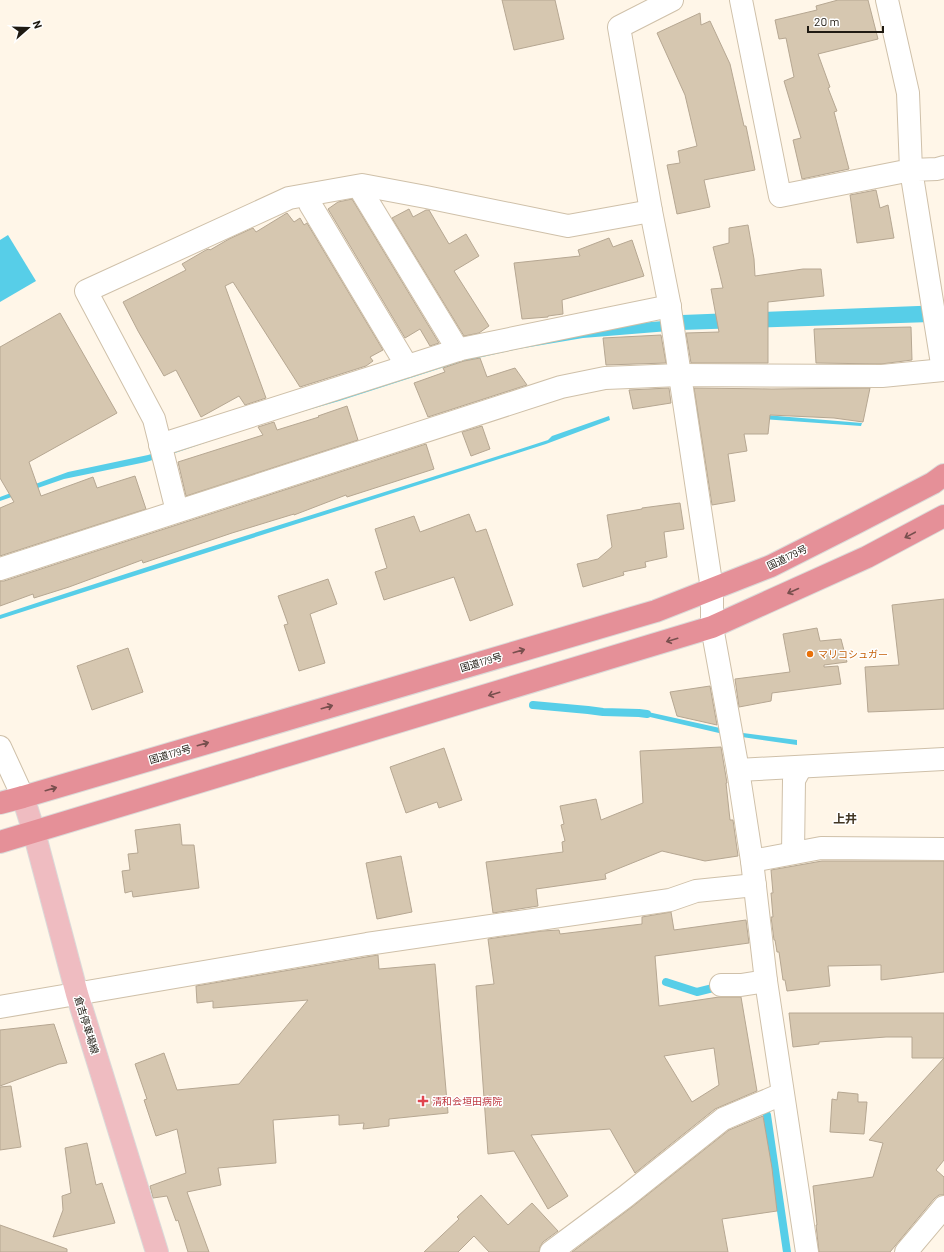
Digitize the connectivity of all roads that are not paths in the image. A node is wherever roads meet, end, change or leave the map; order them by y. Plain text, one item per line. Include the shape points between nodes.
1 (672, 0) edge
2 (741, 0) edge
3 (887, 0) edge
4 (944, 167) edge
5 (911, 170) junction
6 (362, 192) dead end
7 (310, 204) dead end
8 (651, 211) junction
9 (670, 306) junction
10 (458, 350) junction
11 (407, 366) junction
12 (943, 370) edge
13 (680, 375) junction
14 (160, 445) junction
15 (944, 475) edge
16 (177, 511) junction
17 (944, 516) edge
18 (0, 569) edge
19 (712, 590) junction
20 (712, 628) junction
21 (0, 746) edge
22 (944, 759) edge
23 (801, 767) junction
24 (738, 770) junction
25 (23, 797) junction
26 (0, 802) edge
27 (34, 832) junction
28 (0, 842) edge
29 (944, 849) edge
30 (792, 854) junction
31 (752, 861) junction
32 (755, 885) junction
33 (766, 981) junction
34 (721, 984) dead end
35 (77, 994) junction
36 (0, 1007) edge
37 (782, 1094) junction
38 (944, 1207) edge
39 (157, 1252) edge
40 (551, 1252) edge
41 (807, 1252) edge
42 (906, 1252) edge

1 - 8 street via 619,27
2 - 5 street via 780,196
3 - 5 street via 908,93
4 - 5 street
5 - 12 street
6 - 10 street
7 - 11 street
8 - 9 street
8 - 14 street via 568,226 362,185 289,198 86,291 154,419
9 - 10 street
9 - 13 street
10 - 11 street
11 - 14 street
12 - 13 street via 882,376
13 - 16 street via 605,378 561,387
13 - 19 street
14 - 16 street
15 - 19 highway, 国道179号 via 771,566
16 - 18 street
17 -> 20 highway via 867,557
19 - 20 street
25 -> 19 highway, 国道179号 via 656,611
20 - 24 street
20 -> 27 highway
21 - 25 street
22 - 23 street
23 - 24 street
23 - 30 street via 794,780
24 - 31 street
25 - 26 highway, 国道179号
25 - 27 main road, 倉吉停車場線
27 - 28 highway
27 - 35 main road, 倉吉停車場線
29 - 30 street via 821,848
30 - 31 street
31 - 32 street
32 - 33 street
32 - 35 street via 696,891 670,900 367,944
33 - 34 street via 741,985
33 - 37 street
35 - 36 street
35 - 39 main road, 倉吉停車場線
37 - 40 street via 723,1119
37 - 41 street
38 - 42 street

